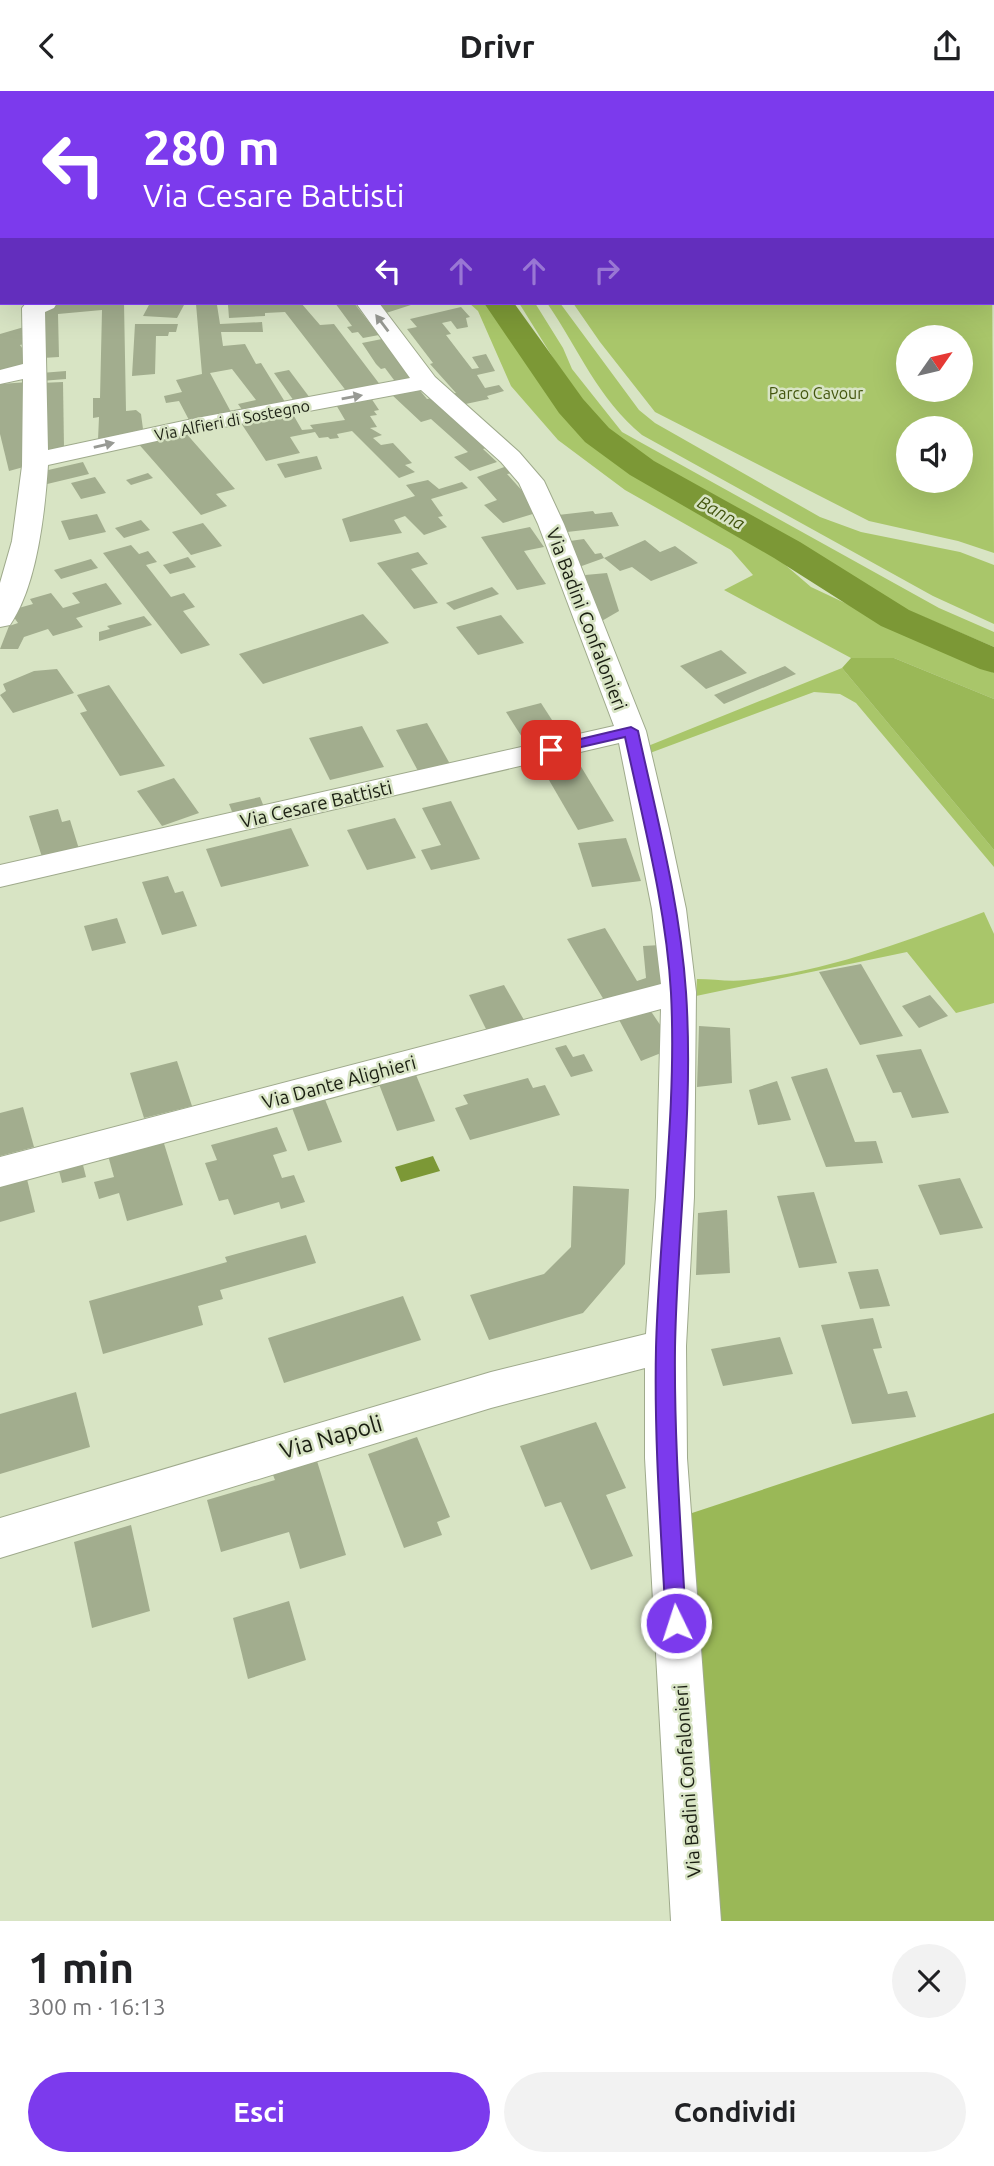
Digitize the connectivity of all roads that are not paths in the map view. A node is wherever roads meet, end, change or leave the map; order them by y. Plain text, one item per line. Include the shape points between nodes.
1 (40, 305) edge
2 (368, 305) edge
3 (34, 369) junction
4 (0, 377) edge
5 (426, 383) junction
6 (38, 460) junction
7 (8, 585) edge
8 (0, 619) edge
9 (631, 731) junction
10 (0, 876) edge
11 (678, 992) junction
12 (0, 1172) edge
13 (666, 1346) junction
14 (0, 1538) edge
15 (696, 1921) edge

1 - 3 street via 33,308
5 -> 2 street, Via Badini Confalonieri
3 - 4 street
3 - 6 street
6 -> 5 street, Via Alfieri di Sostegno via 188,426
5 - 9 street, Via Badini Confalonieri via 531,481
6 - 7 street via 33,507
7 - 8 street
9 - 10 street, Via Cesare Battisti
9 - 11 street, Via Badini Confalonieri via 669,909
11 - 12 street, Via Dante Alighieri
11 - 13 street, Via Badini Confalonieri via 675,1197
13 - 14 street, Via Napoli via 478,1394
13 - 15 street, Via Badini Confalonieri via 667,1472

